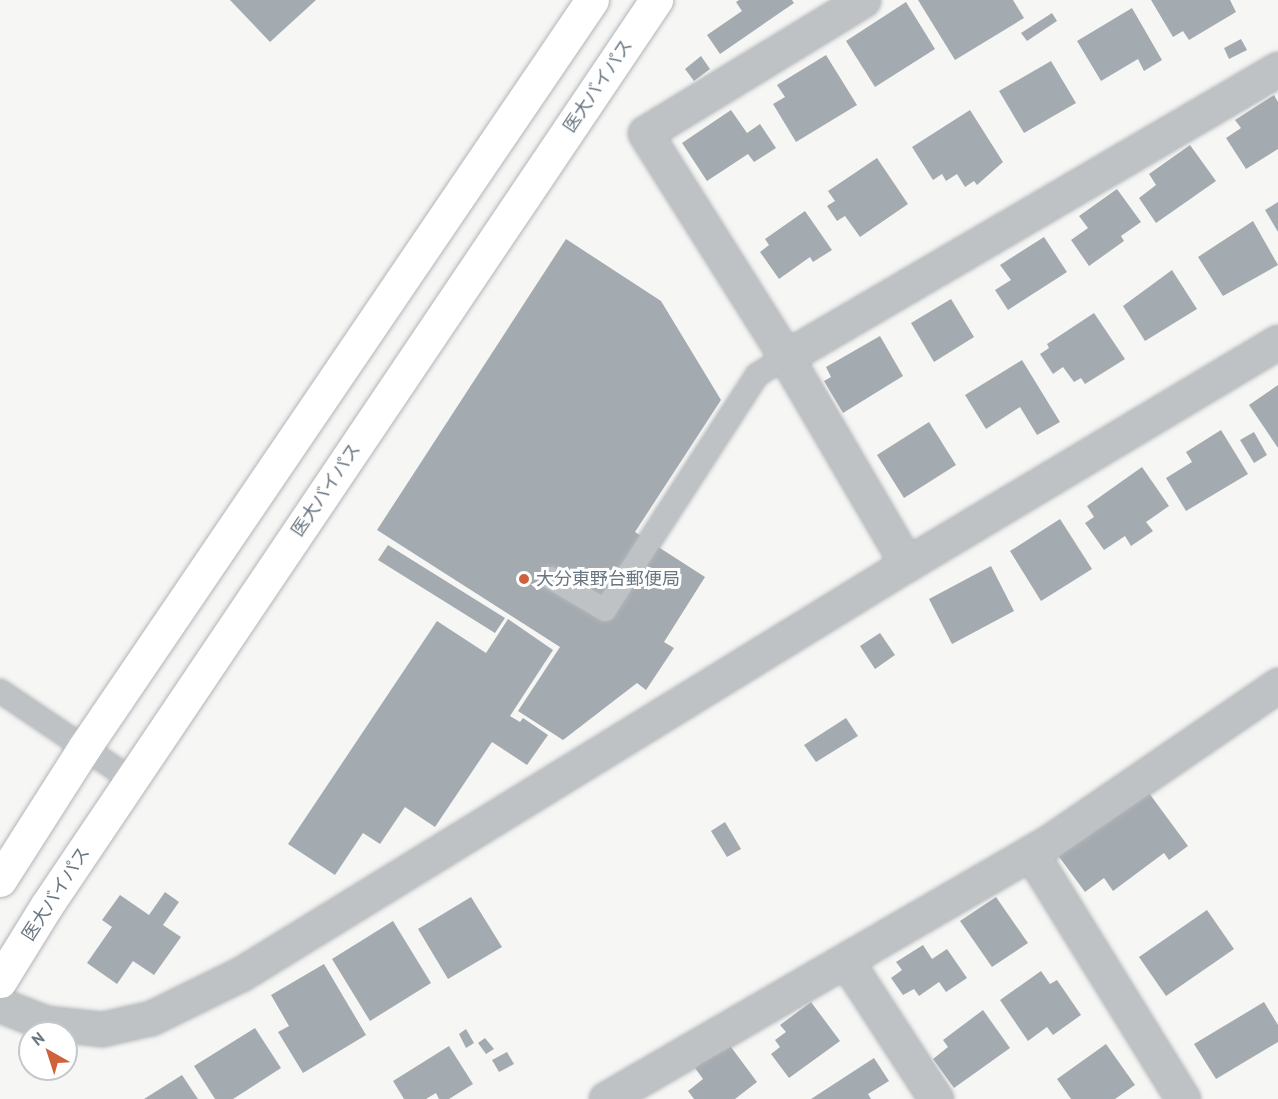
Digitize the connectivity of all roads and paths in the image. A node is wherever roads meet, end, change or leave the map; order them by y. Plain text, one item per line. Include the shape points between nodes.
1 (592, 0) edge
2 (656, 0) edge
3 (863, 0) edge
4 (1278, 69) edge
5 (1278, 342) edge
6 (786, 357) junction
7 (907, 564) junction
8 (550, 578) dead end
9 (1278, 685) edge
10 (0, 691) edge
11 (84, 748) junction
12 (132, 780) junction
13 (1031, 853) junction
14 (0, 880) edge
15 (847, 962) junction
16 (0, 981) edge
17 (0, 1005) edge
18 (606, 1099) edge
19 (936, 1099) edge
20 (1183, 1099) edge

1 - 11 main road
2 - 12 main road, 医大バイパス
3 - 6 street via 645,133
4 - 6 street
5 - 7 street
6 - 7 street
6 - 8 lane via 757,375 605,610
7 - 17 street via 241,974 151,1018 102,1029 74,1028 37,1021
9 - 13 street
10 - 11 lane
11 - 12 lane
11 - 14 main road
12 - 16 main road, 医大バイパス
13 - 15 street
13 - 20 street
15 - 18 street
15 - 19 street

